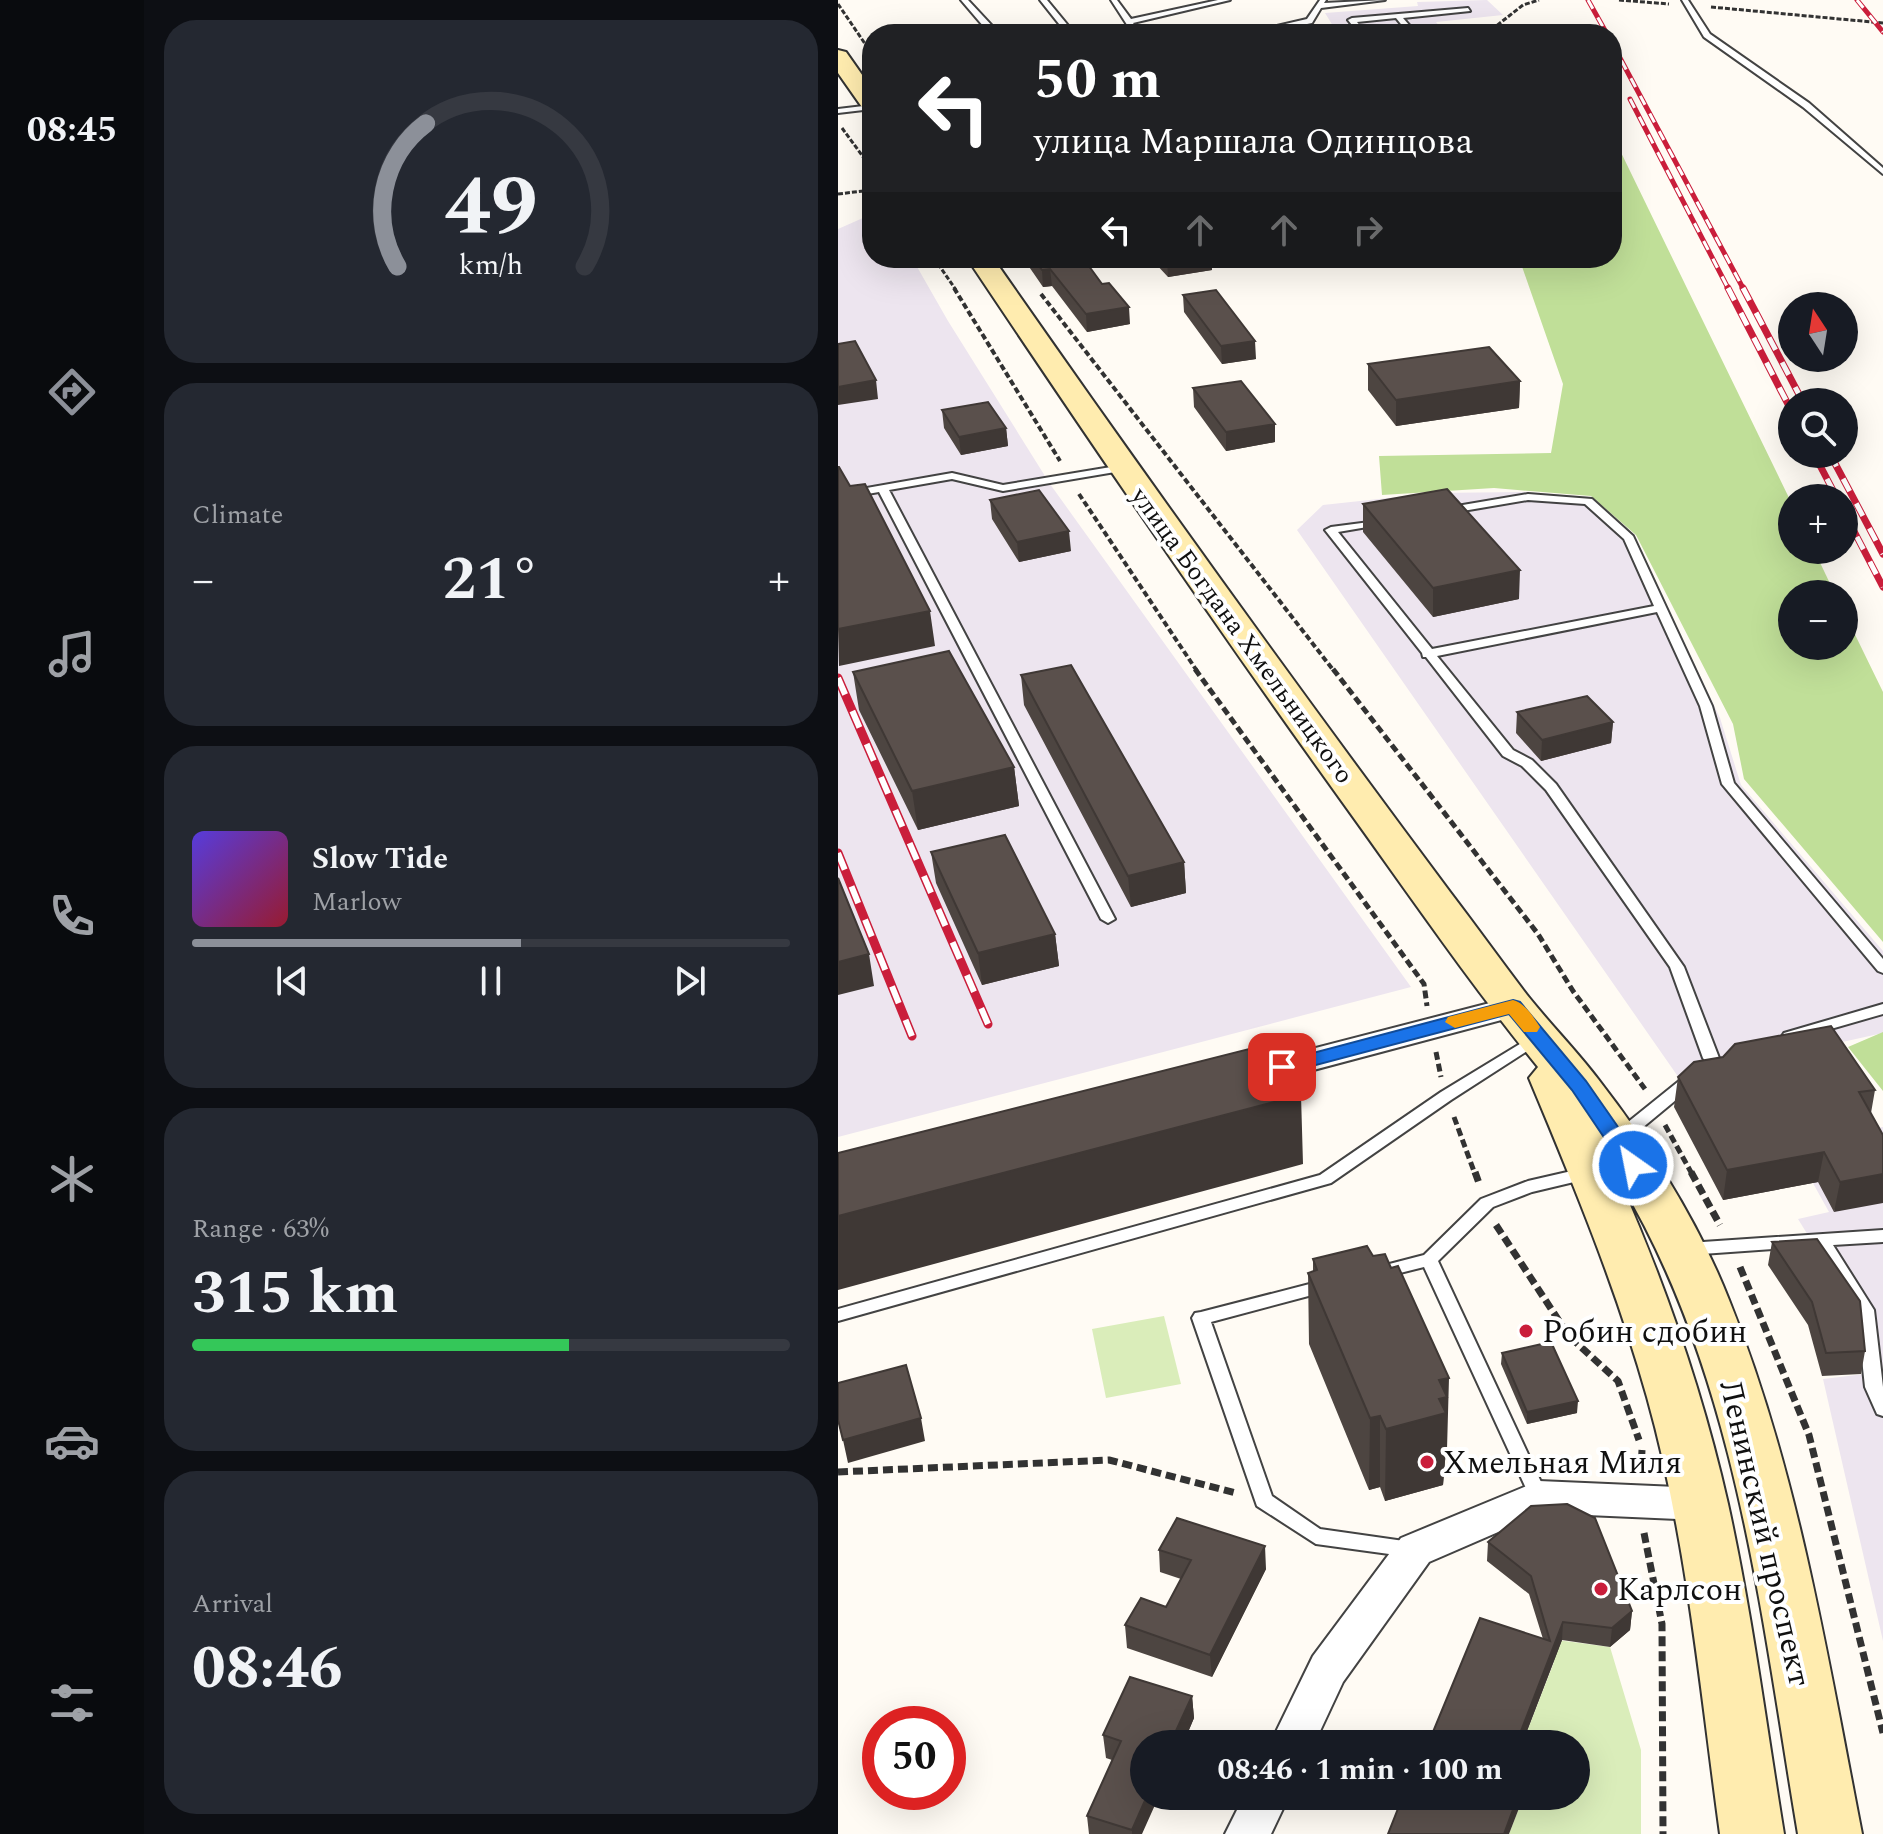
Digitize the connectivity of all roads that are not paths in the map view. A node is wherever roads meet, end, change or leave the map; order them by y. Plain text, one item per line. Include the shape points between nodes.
1 (964, 0) edge
2 (1043, 0) edge
3 (1114, 0) edge
4 (1227, 0) edge
5 (1382, 0) edge
6 (1321, 3) edge
7 (1687, 3) edge
8 (1468, 10) dead end
9 (1398, 16) junction
10 (1129, 22) joint
11 (986, 24) edge
12 (1063, 24) edge
13 (1294, 24) edge
14 (1355, 24) edge
15 (1405, 24) edge
16 (838, 57) edge
17 (862, 92) edge
18 (862, 107) edge
19 (838, 111) edge
20 (1883, 172) edge
21 (987, 268) edge
22 (1123, 468) junction
23 (882, 488) junction
24 (838, 496) edge
25 (1437, 512) edge
26 (1392, 520) edge
27 (1660, 608) junction
28 (1427, 654) junction
29 (1108, 919) dead end
30 (1883, 968) edge
31 (1883, 1009) edge
32 (1523, 1024) junction
33 (1769, 1042) edge
34 (1218, 1084) edge
35 (1614, 1163) junction
36 (1883, 1236) edge
37 (1821, 1240) junction
38 (1680, 1249) junction
39 (1429, 1260) junction
40 (1368, 1275) edge
41 (1338, 1283) edge
42 (838, 1315) edge
43 (1883, 1409) edge
44 (1539, 1497) junction
45 (1700, 1504) junction
46 (1415, 1550) junction
47 (1299, 1730) edge
48 (1260, 1810) edge
49 (1248, 1834) edge
50 (1752, 1834) edge
51 (1830, 1834) edge

1 - 11 lane
2 - 12 lane
3 - 10 lane
4 - 10 lane
5 - 6 lane
6 - 13 lane via 1309,21
7 - 20 lane via 1707,35 1806,105
8 - 9 lane
9 - 14 lane via 1352,20
9 - 15 lane
16 - 17 main road
18 - 19 lane
21 - 22 main road, улица Богдана Хмельницкого
22 - 23 lane via 1003,488 952,476
22 - 32 main road, улица Богдана Хмельницкого
23 - 24 lane
23 - 29 lane
25 - 27 lane via 1528,497 1588,501 1629,538
26 - 28 lane via 1331,530
27 - 28 lane
27 - 30 lane via 1706,706 1728,784
28 - 35 lane via 1508,753 1551,787 1677,967 1718,1056
31 - 33 lane
32 - 34 street via 1430,1028
32 - 35 main road, Ленинский проспект
32 - 42 lane via 1446,1096 1325,1179
35 - 38 main road, Ленинский проспект via 1656,1201
35 - 39 lane via 1487,1203
35 - 45 main road, Ленинский проспект via 1631,1264 1674,1398
36 - 37 lane
37 - 38 lane
37 - 43 lane via 1865,1310 1874,1387
38 - 51 main road, Ленинский проспект via 1703,1297 1747,1426 1783,1576
39 - 40 lane
39 - 44 lane
41 - 46 lane via 1201,1318 1264,1501 1316,1536
44 - 45 street
44 - 46 street
45 - 50 main road, Ленинский проспект
46 - 47 street via 1328,1669
48 - 49 street

